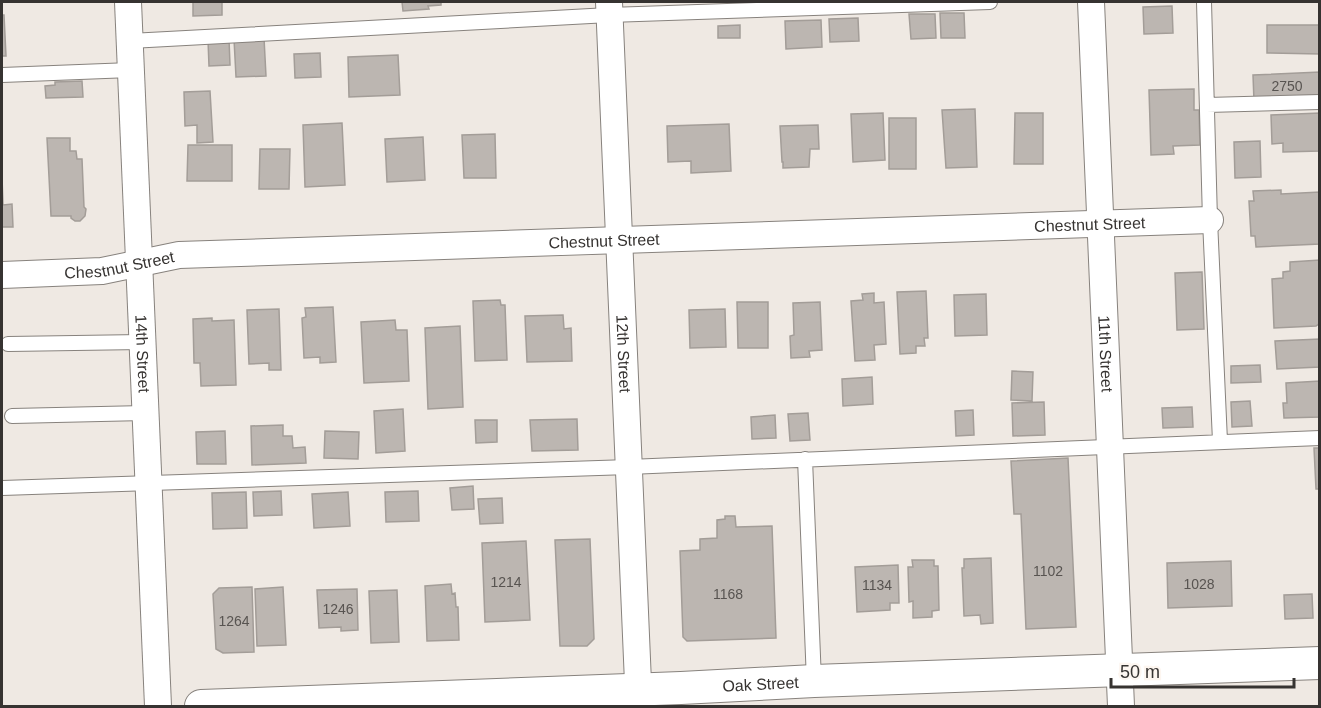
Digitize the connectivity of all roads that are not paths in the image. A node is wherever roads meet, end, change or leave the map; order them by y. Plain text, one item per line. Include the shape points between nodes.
1 (128, 2) edge
2 (990, 2) edge
3 (1091, 2) edge
4 (1204, 2) edge
5 (609, 8) edge
6 (130, 41) junction
7 (131, 70) junction
8 (2, 75) edge
9 (1320, 102) edge
10 (1207, 105) junction
11 (1210, 220) junction
12 (1101, 224) junction
13 (619, 240) junction
14 (139, 263) junction
15 (2, 275) edge
16 (142, 342) junction
17 (8, 344) dead end
18 (145, 412) junction
19 (12, 417) dead end
20 (1320, 438) edge
21 (1220, 441) junction
22 (1110, 446) junction
23 (805, 459) junction
24 (629, 466) junction
25 (148, 483) junction
26 (2, 488) edge
27 (1320, 663) edge
28 (1119, 671) junction
29 (814, 681) junction
30 (639, 698) edge
31 (158, 706) edge
32 (201, 706) edge
33 (1121, 706) edge

1 - 6 street, 14th Street
2 - 5 lane
3 - 12 street, 11th Street
4 - 10 lane
5 - 6 lane
5 - 13 street, 12th Street
6 - 7 street, 14th Street
7 - 8 lane
7 - 14 street, 14th Street
9 - 10 lane
10 - 11 lane
11 - 12 street, Chestnut Street
11 - 21 lane
12 - 13 street, Chestnut Street
12 - 22 street, 11th Street
13 - 14 street, Chestnut Street via 179,255
13 - 24 street, 12th Street
14 - 15 street, Chestnut Street via 102,271
14 - 16 street, 14th Street
16 - 17 lane
16 - 18 street, 14th Street
18 - 19 lane
18 - 25 street, 14th Street
20 - 21 lane
21 - 22 lane
22 - 23 lane
22 - 28 street, 11th Street
23 - 24 lane
23 - 29 lane
24 - 25 lane
24 - 30 street, 12th Street
25 - 26 lane
25 - 31 street, 14th Street
27 - 28 street, Oak Street
28 - 29 street, Oak Street
28 - 33 street, 11th Street
29 - 30 street, Oak Street
30 - 32 street, Oak Street

